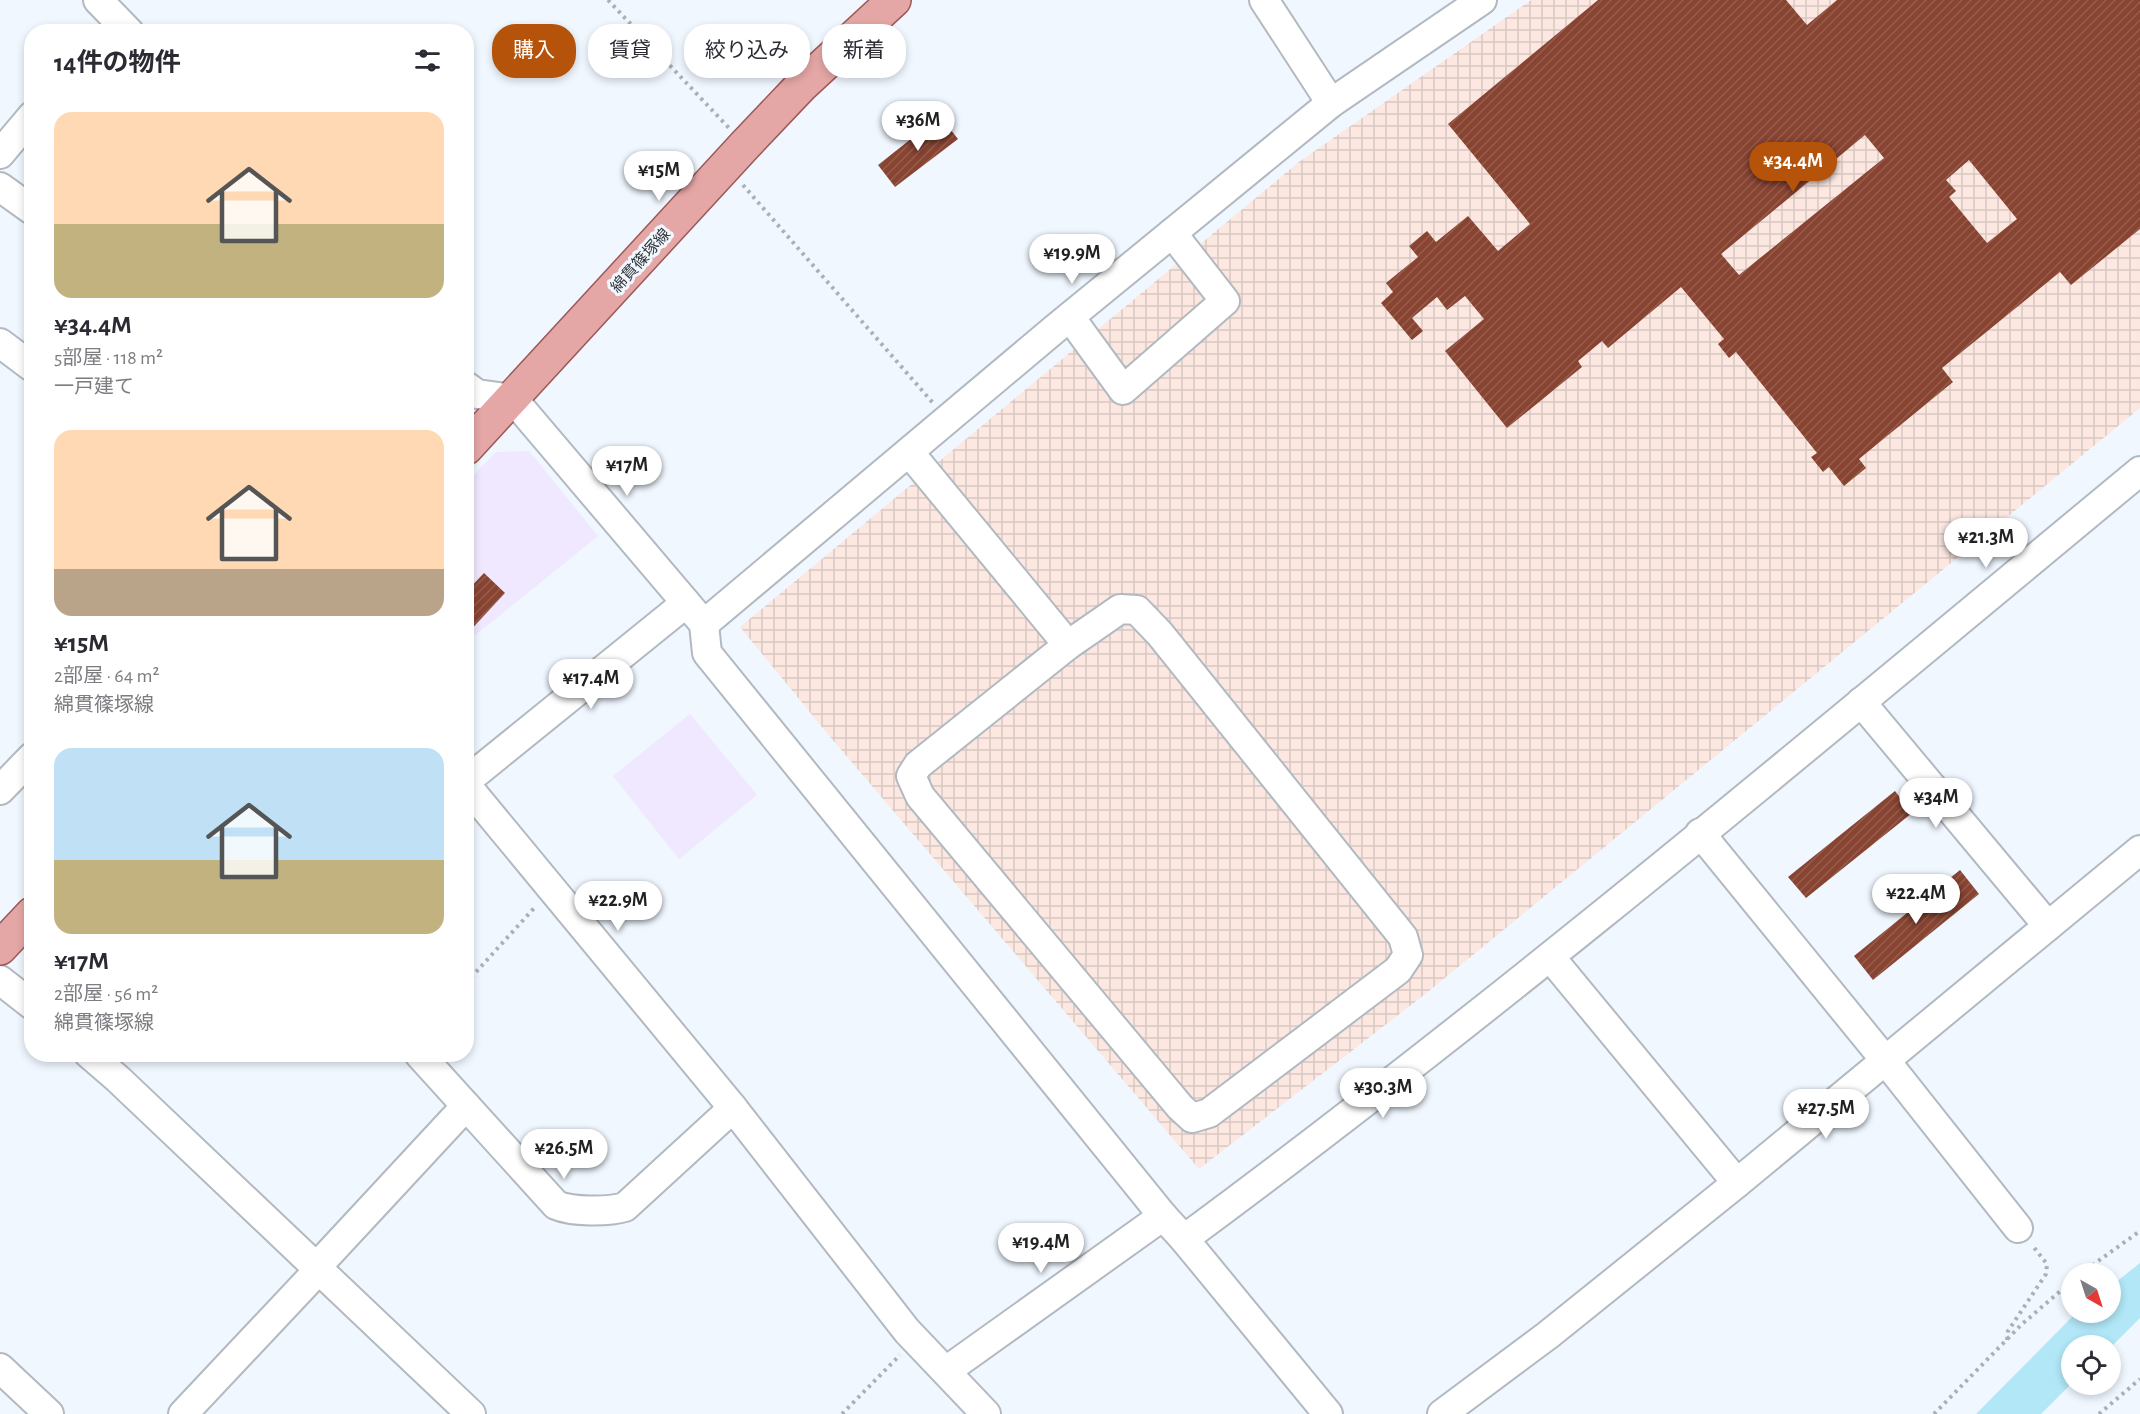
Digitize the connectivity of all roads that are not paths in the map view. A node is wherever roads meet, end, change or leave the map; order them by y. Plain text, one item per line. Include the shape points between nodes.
1 (894, 0) edge
2 (1264, 0) edge
3 (1482, 0) edge
4 (1331, 104) junction
5 (24, 126) edge
6 (0, 154) edge
7 (0, 187) edge
8 (24, 204) edge
9 (1172, 233) junction
10 (1070, 317) junction
11 (0, 343) edge
12 (24, 361) edge
13 (474, 392) edge
14 (513, 399) junction
15 (474, 440) edge
16 (909, 452) junction
17 (2140, 471) edge
18 (695, 614) junction
19 (1068, 645) junction
20 (1861, 702) junction
21 (24, 765) edge
22 (474, 774) edge
23 (0, 790) edge
24 (474, 796) edge
25 (1700, 833) junction
26 (2140, 850) edge
27 (24, 922) edge
28 (2048, 926) junction
29 (0, 948) edge
30 (1551, 958) junction
31 (0, 980) edge
32 (24, 999) edge
33 (1886, 1060) junction
34 (98, 1062) edge
35 (426, 1062) edge
36 (466, 1106) junction
37 (733, 1108) junction
38 (1737, 1183) junction
39 (1163, 1216) junction
40 (2018, 1228) dead end
41 (1184, 1239) junction
42 (317, 1268) junction
43 (0, 1368) edge
44 (946, 1371) junction
45 (50, 1414) edge
46 (183, 1414) edge
47 (471, 1414) edge
48 (986, 1414) edge
49 (1328, 1414) edge
50 (1442, 1414) edge

1 - 14 main road, 綿貫篠塚線 via 801,86
2 - 4 street
3 - 4 street
4 - 9 street
5 - 6 street
7 - 8 street
9 - 10 street
9 - 10 street via 1225,301 1123,390
10 - 16 street
11 - 12 street
13 - 14 street
14 - 15 main road, 綿貫篠塚線
14 - 18 street
16 - 18 street
16 - 19 street
17 - 20 street
18 - 22 street
18 - 39 street via 707,653
19 - 19 street via 918,765 911,776 920,796 1192,1118 1209,1113 1398,970 1408,955 1404,937 1168,643 1137,610 1120,609
20 - 25 street
20 - 28 street
21 - 23 street
24 - 37 street
25 - 30 street
25 - 33 street
26 - 28 street
27 - 29 main road
28 - 33 street
30 - 38 street
30 - 41 street via 1319,1140
31 - 32 street
33 - 38 street
33 - 40 street
34 - 42 street
35 - 36 street
36 - 37 street via 556,1205 564,1209 615,1210 625,1207
36 - 42 street
37 - 44 street via 915,1339
38 - 50 street via 1548,1335
39 - 41 street
39 - 44 street
41 - 49 street
42 - 46 street
42 - 47 street
43 - 45 street
44 - 48 street

